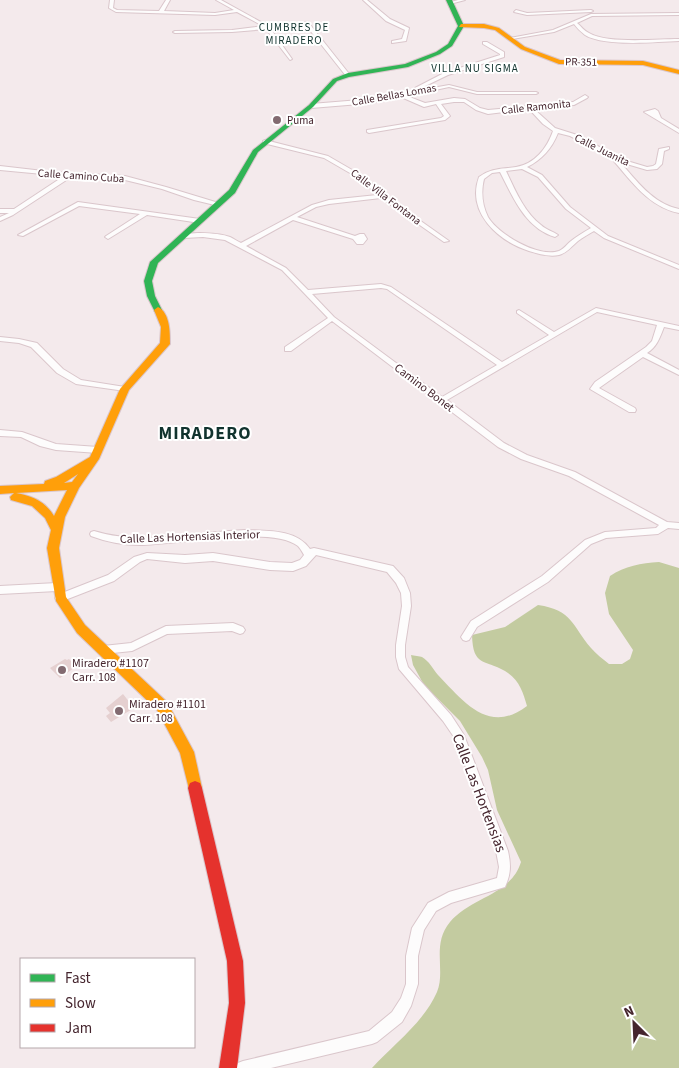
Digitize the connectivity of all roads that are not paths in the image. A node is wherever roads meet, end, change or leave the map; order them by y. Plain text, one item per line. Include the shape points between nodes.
1 (112, 0) edge
2 (168, 0) edge
3 (218, 0) edge
4 (364, 0) edge
5 (463, 0) edge
6 (449, 2) edge
7 (239, 11) junction
8 (516, 11) dead end
9 (161, 12) junction
10 (679, 12) edge
11 (589, 13) junction
12 (574, 22) junction
13 (461, 26) junction
14 (267, 27) junction
15 (175, 32) dead end
16 (512, 38) junction
17 (679, 40) edge
18 (394, 42) dead end
19 (486, 43) dead end
20 (290, 59) dead end
21 (679, 72) edge
22 (348, 75) junction
23 (536, 93) dead end
24 (400, 95) junction
25 (585, 97) dead end
26 (438, 103) junction
27 (313, 104) junction
28 (531, 108) junction
29 (658, 118) dead end
30 (369, 131) dead end
31 (556, 131) junction
32 (679, 131) edge
33 (265, 142) junction
34 (667, 148) dead end
35 (616, 156) junction
36 (523, 167) junction
37 (0, 168) edge
38 (502, 169) junction
39 (70, 175) junction
40 (382, 196) junction
41 (219, 204) junction
42 (0, 211) edge
43 (15, 211) junction
44 (679, 212) edge
45 (146, 214) junction
46 (293, 218) junction
47 (0, 219) edge
48 (200, 221) junction
49 (594, 229) junction
50 (21, 235) dead end
51 (555, 235) dead end
52 (184, 236) junction
53 (108, 237) dead end
54 (356, 238) dead end
55 (446, 241) dead end
56 (242, 245) junction
57 (679, 266) edge
58 (308, 292) junction
59 (519, 312) dead end
60 (332, 318) junction
61 (661, 324) junction
62 (679, 328) edge
63 (553, 334) junction
64 (0, 339) edge
65 (288, 349) dead end
66 (643, 354) junction
67 (501, 364) junction
68 (679, 373) edge
69 (125, 389) junction
70 (442, 400) junction
71 (632, 410) dead end
72 (0, 434) edge
73 (96, 454) junction
74 (31, 488) junction
75 (74, 489) junction
76 (0, 490) edge
77 (15, 497) junction
78 (0, 498) edge
79 (666, 525) junction
80 (679, 526) edge
81 (56, 529) junction
82 (94, 534) dead end
83 (309, 555) junction
84 (0, 590) edge
85 (58, 593) junction
86 (240, 630) dead end
87 (466, 637) dead end
88 (103, 650) junction
89 (228, 1068) edge
90 (242, 1068) edge

1 - 9 street via 111,8 116,11
2 - 9 street
3 - 7 street
4 - 18 street via 388,20 407,29 404,40
5 - 6 street
6 - 13 main road
7 - 9 street via 215,14
7 - 14 street
8 - 11 street via 527,14
10 - 11 street
11 - 12 street
12 - 16 street via 554,32
12 - 17 street via 595,37
13 - 16 main road, PR-351 / PR-351 via 489,27
13 - 22 main road via 450,45 438,53 406,66
14 - 15 street via 232,32
14 - 20 street
14 - 22 street via 306,23
16 - 21 main road, PR-351 / PR-351 via 523,48 559,62 643,63
19 - 27 street via 502,56 415,88
22 - 27 main road via 335,80
23 - 24 street, Calle Bellas Lomas via 477,93 449,86
24 - 26 street, Calle Ramonita via 422,105
24 - 27 street, Calle Bellas Lomas via 367,101
25 - 28 street, Calle Ramonita via 574,103
26 - 28 street, Calle Ramonita via 465,100 488,112
26 - 30 street via 446,112 443,119
27 - 33 main road
28 - 31 street, Calle Juanita
29 - 32 street
31 - 35 street, Calle Juanita via 571,134
31 - 36 street via 548,149
33 - 40 street, Calle Villa Fontana via 326,157 364,178
33 - 41 main road via 255,151 232,190
34 - 35 street, Calle Juanita via 661,150 659,164 652,169 638,167
35 - 44 street via 615,159 652,200 663,208
36 - 38 street
36 - 49 street via 540,176 568,208
37 - 39 street, Calle Camino Cuba
38 - 49 street via 481,178 482,209 488,221 517,244 546,254 558,253
38 - 51 street via 528,215 546,233
39 - 41 street, Calle Camino Cuba via 125,178
39 - 43 street
40 - 46 street via 324,203
40 - 55 street, Calle Villa Fontana
41 - 48 main road
42 - 43 street
43 - 47 street
45 - 48 street
45 - 50 street via 78,204
45 - 53 street
46 - 54 street
46 - 56 street
48 - 52 main road
49 - 57 street via 612,240
52 - 56 street, Camino Bonet via 218,236
52 - 69 main road via 159,256 149,272 149,292 165,327 165,344
56 - 58 street, Camino Bonet via 284,269
58 - 60 street, Camino Bonet
58 - 67 street via 389,288
59 - 63 street
60 - 65 street
60 - 70 street, Camino Bonet
61 - 62 street
61 - 63 street via 596,310
61 - 66 street via 655,341
63 - 67 street
64 - 69 street via 34,345 60,371 79,382
66 - 68 street
66 - 71 street via 594,389
67 - 70 street
69 - 73 main road
70 - 79 street, Camino Bonet via 501,445 524,458 572,474
72 - 73 street via 24,434 46,445
73 - 74 main road via 60,480
73 - 75 main road
74 - 75 main road
74 - 76 main road
75 - 77 main road
75 - 81 main road via 62,508
77 - 78 main road
77 - 81 main road via 40,503
79 - 80 street, Camino Bonet
79 - 87 street via 658,531 605,536 588,542 545,579 478,621
81 - 85 main road via 53,548
82 - 83 street, Calle Las Hortensias Interior via 124,541 213,535 278,535 297,541
83 - 85 street, Calle Las Hortensias via 303,563 293,567 214,557 147,556 137,559 117,575
83 - 90 street, Calle Las Hortensias via 314,551 320,552 384,567 394,573 403,589 406,607 401,663 460,738 502,851 505,876 501,883 432,907 418,928 412,956 412,984 406,1000 397,1018 372,1038
84 - 85 street, Calle Las Hortensias
85 - 88 main road via 81,628
86 - 88 street via 233,627 166,630 132,647
88 - 89 main road via 162,706 187,752 235,961 237,1002

